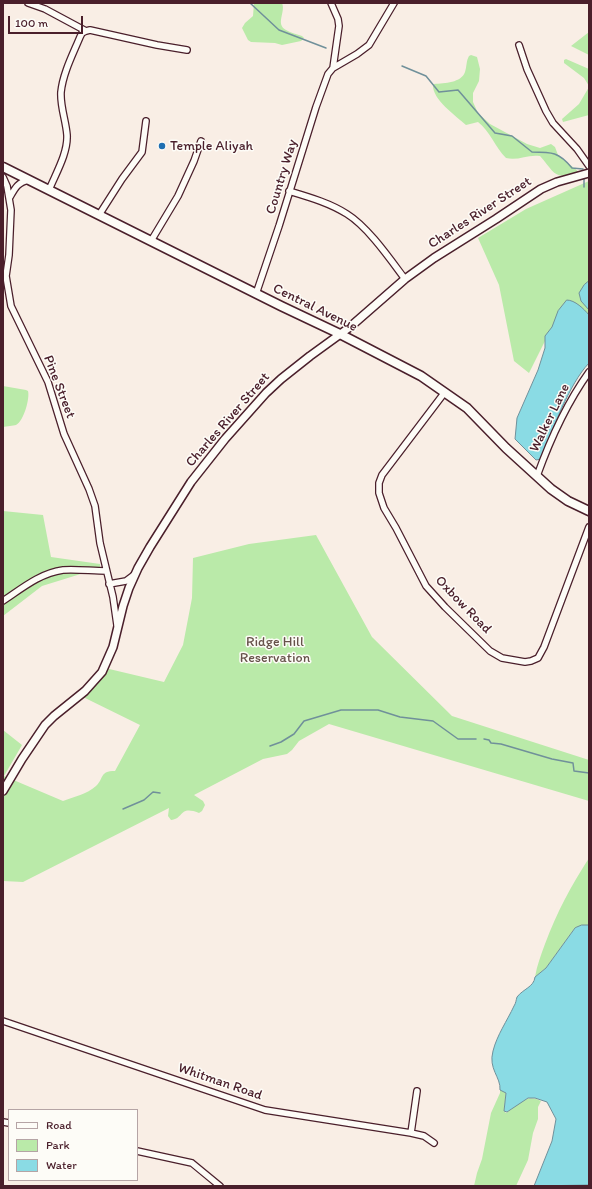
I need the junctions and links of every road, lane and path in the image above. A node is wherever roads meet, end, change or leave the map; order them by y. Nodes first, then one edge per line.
1 (28, 3) edge
2 (332, 3) edge
3 (394, 3) edge
4 (86, 31) junction
5 (519, 45) dead end
6 (187, 50) dead end
7 (333, 68) junction
8 (146, 121) dead end
9 (200, 140) dead end
10 (589, 166) edge
11 (3, 167) edge
12 (589, 173) edge
13 (3, 177) edge
14 (29, 180) junction
15 (49, 190) junction
16 (289, 191) junction
17 (10, 198) junction
18 (99, 215) junction
19 (151, 241) junction
20 (405, 278) junction
21 (256, 294) junction
22 (340, 334) junction
23 (589, 372) edge
24 (445, 392) junction
25 (537, 476) junction
26 (589, 511) edge
27 (589, 527) edge
28 (106, 571) junction
29 (135, 574) junction
30 (109, 584) junction
31 (3, 601) edge
32 (117, 627) junction
33 (3, 791) edge
34 (3, 1021) edge
35 (417, 1091) dead end
36 (411, 1133) junction
37 (434, 1143) dead end
38 (138, 1151) edge
39 (220, 1186) edge

1 - 4 street
2 - 7 street, Country Way
3 - 7 street
4 - 6 street
4 - 15 street
5 - 10 street
7 - 16 street, Country Way
8 - 18 street
9 - 19 street
11 - 14 main road, Central Avenue
12 - 20 street, Charles River Street
13 - 17 street, Pine Street
14 - 15 main road, Central Avenue
14 - 17 street
15 - 18 main road, Central Avenue
16 - 20 street
16 - 21 street, Country Way
17 - 28 street, Pine Street
18 - 19 main road, Central Avenue
19 - 21 main road, Central Avenue
20 - 22 street, Charles River Street
21 - 22 main road, Central Avenue
22 - 24 main road, Central Avenue
22 - 29 street, Charles River Street
23 - 25 street, Walker Lane
24 - 25 main road, Central Avenue
24 - 27 street, Oxbow Road
25 - 26 main road, Central Avenue
28 - 30 street, Pine Street
28 - 31 street
29 - 30 street
29 - 32 street, Charles River Street
30 - 32 street, Pine Street
32 - 33 street, Charles River Street
34 - 36 street, Whitman Road
35 - 36 street
36 - 37 street, Whitman Road
38 - 39 street

